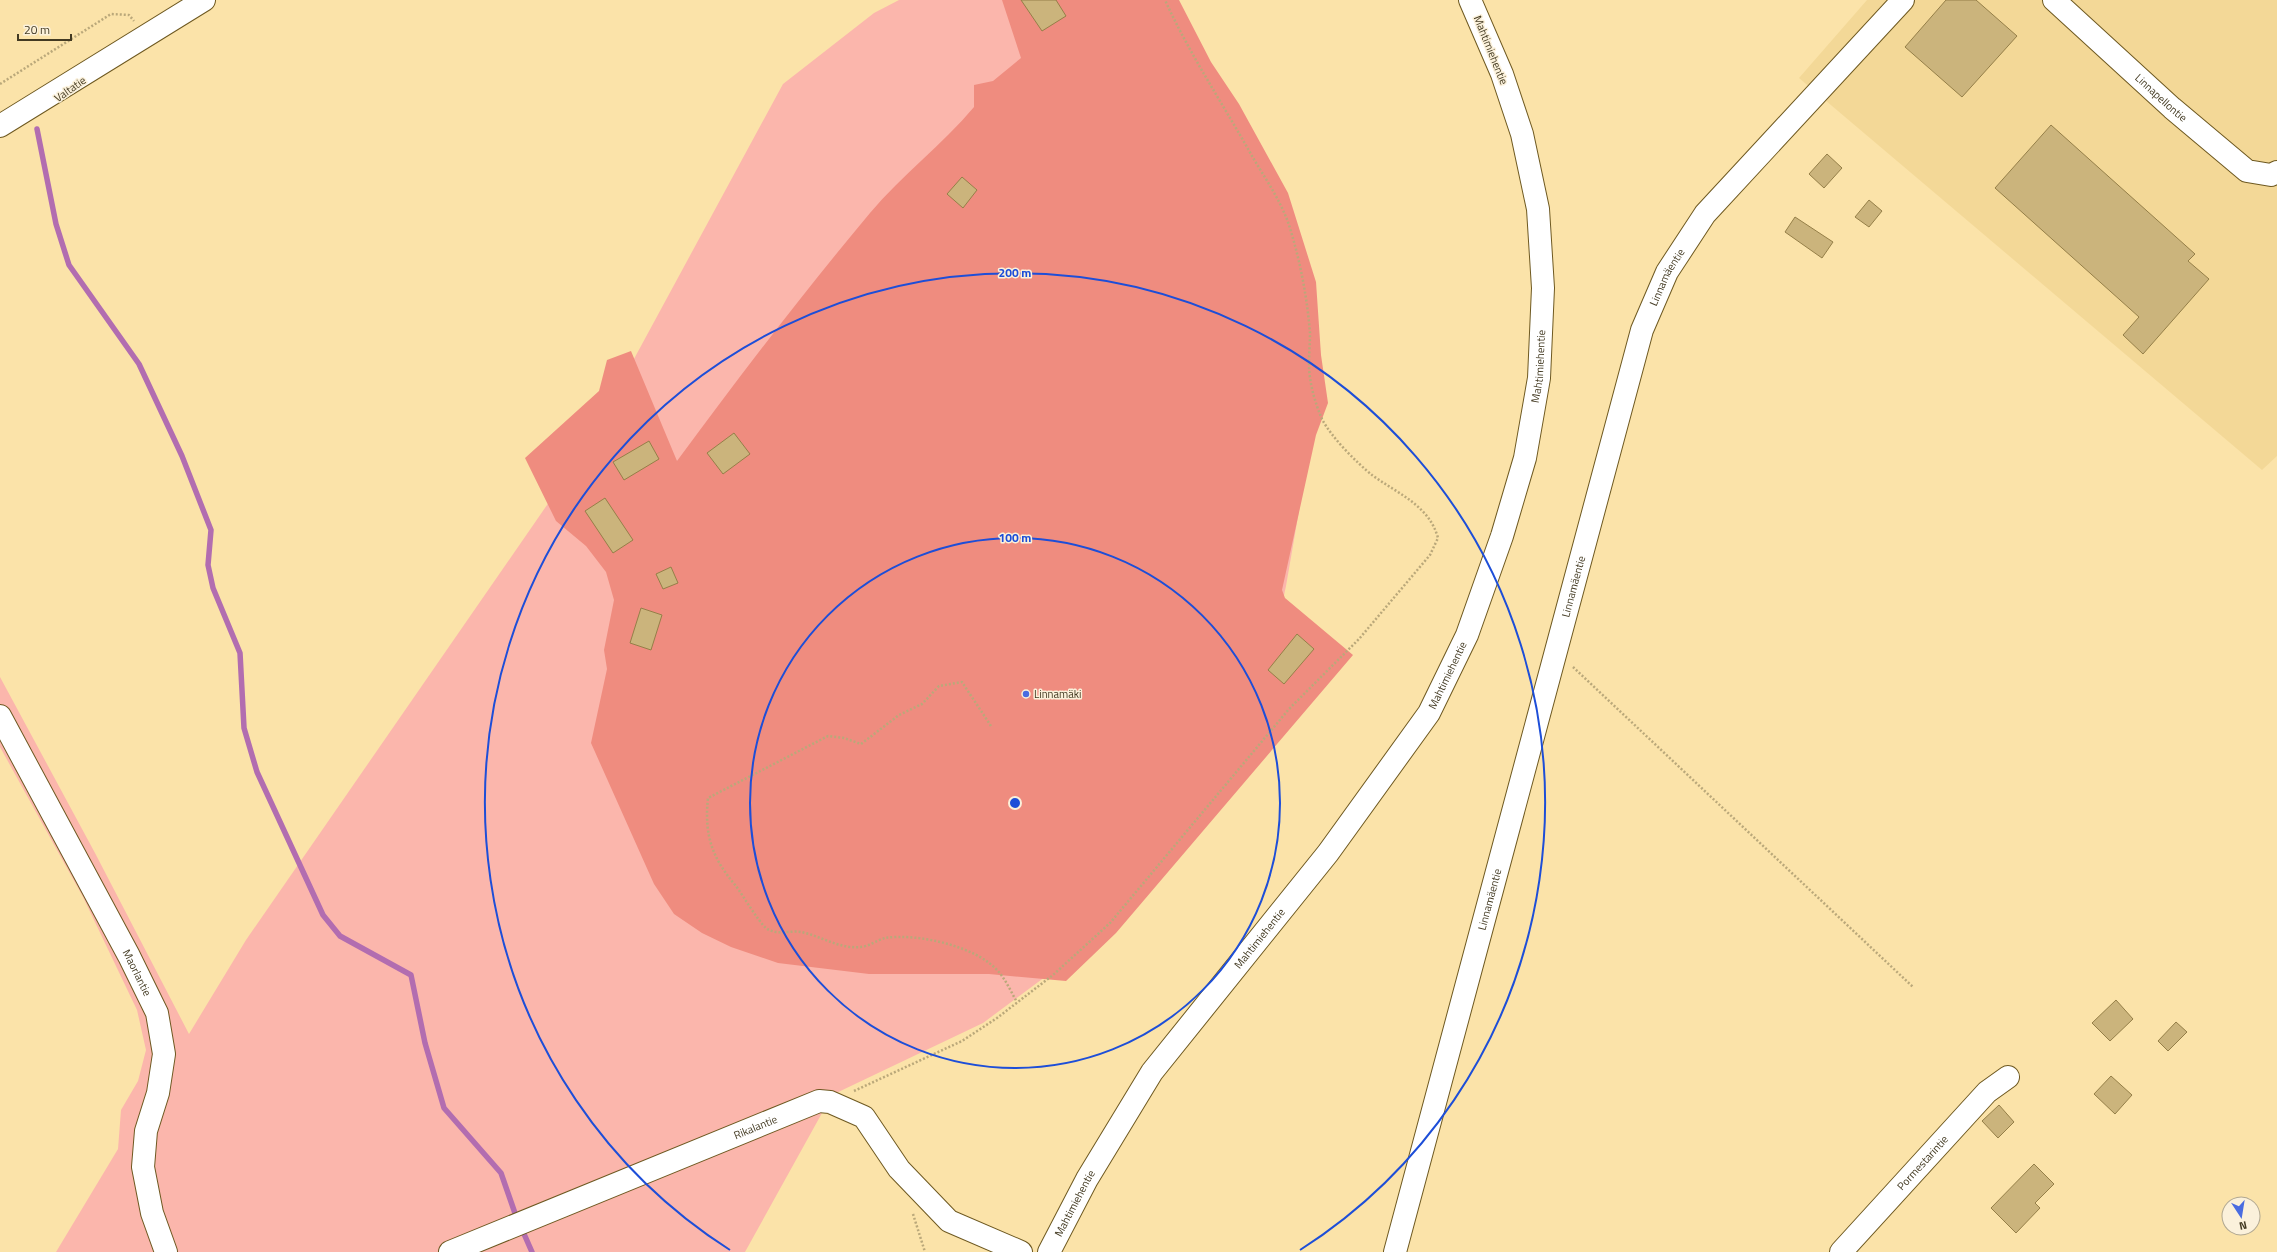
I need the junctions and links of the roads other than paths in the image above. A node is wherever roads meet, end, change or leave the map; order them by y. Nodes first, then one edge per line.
1 (204, 0) edge
2 (1470, 0) edge
3 (1903, 0) edge
4 (2054, 0) edge
5 (144, 37) junction
6 (0, 126) edge
7 (0, 140) edge
8 (2277, 172) edge
9 (0, 716) edge
10 (2008, 1077) dead end
11 (166, 1252) edge
12 (450, 1252) edge
13 (1021, 1252) edge
14 (1049, 1252) edge
15 (1395, 1252) edge
16 (1840, 1252) edge

1 - 5 street, Valtatie
2 - 14 street, Mahtimiehentie
3 - 15 street, Linnamäentie
4 - 8 street, Linnapellontie
5 - 6 street, Valtatie
5 - 7 street, Valtatie
9 - 11 street, Maorlantie
10 - 16 street, Pormestarintie
12 - 13 street, Rikalantie

